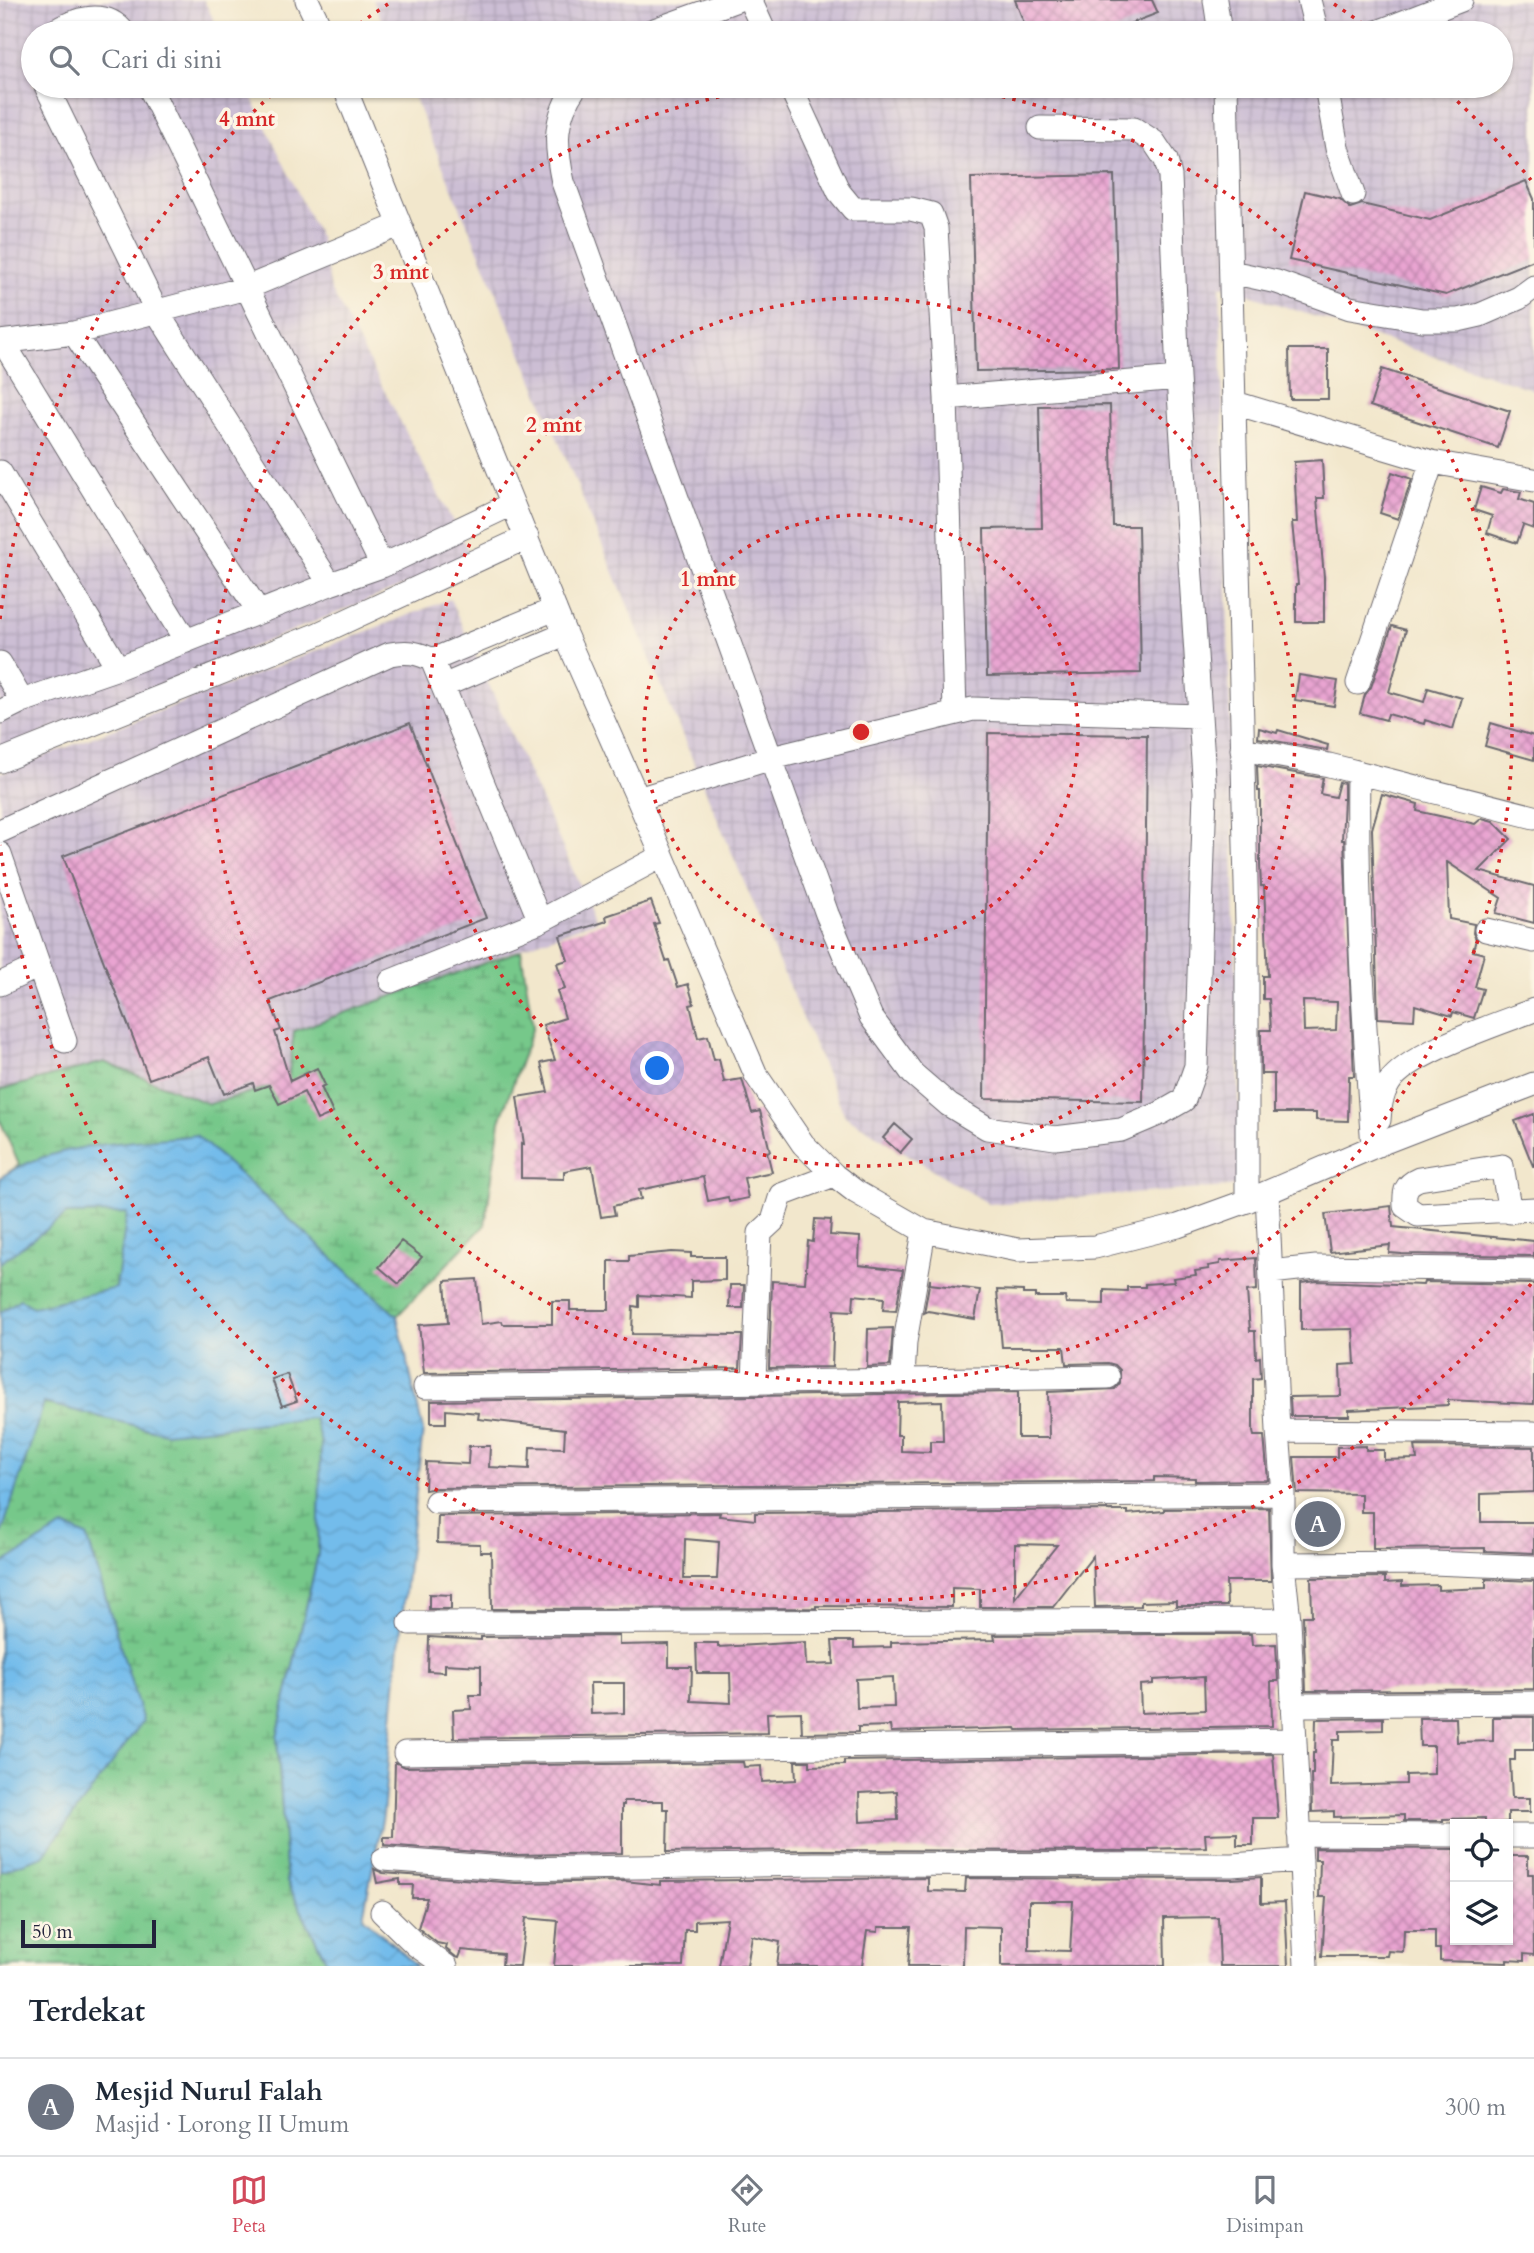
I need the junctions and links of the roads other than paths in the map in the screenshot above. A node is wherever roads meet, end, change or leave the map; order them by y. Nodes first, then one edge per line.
1 (307, 0) edge
2 (737, 0) edge
3 (750, 0) edge
4 (1215, 0) edge
5 (1309, 0) edge
6 (1461, 0) edge
7 (78, 21) edge
8 (106, 21) edge
9 (317, 21) edge
10 (679, 21) edge
11 (760, 21) edge
12 (1218, 21) edge
13 (1314, 21) edge
14 (1407, 21) edge
15 (52, 98) edge
16 (155, 98) edge
17 (349, 98) edge
18 (570, 98) edge
19 (796, 98) edge
20 (1226, 98) edge
21 (1327, 98) edge
22 (1040, 128) dead end
23 (1353, 194) dead end
24 (399, 225) junction
25 (1231, 272) junction
26 (1534, 287) edge
27 (246, 288) junction
28 (157, 312) junction
29 (74, 333) junction
30 (2, 342) edge
31 (1178, 378) junction
32 (946, 398) junction
33 (1235, 403) junction
34 (1432, 462) junction
35 (0, 472) edge
36 (1534, 480) edge
37 (512, 504) junction
38 (527, 537) junction
39 (382, 566) junction
40 (330, 583) junction
41 (555, 609) junction
42 (259, 612) junction
43 (565, 634) junction
44 (186, 641) junction
45 (432, 660) junction
46 (0, 663) edge
47 (118, 668) junction
48 (1358, 683) dead end
49 (443, 686) junction
50 (22, 701) junction
51 (0, 712) edge
52 (955, 712) junction
53 (1200, 716) junction
54 (1242, 750) junction
55 (772, 758) junction
56 (0, 761) edge
57 (1358, 772) junction
58 (638, 799) junction
59 (1534, 817) edge
60 (0, 831) edge
61 (0, 854) edge
62 (662, 856) junction
63 (540, 921) junction
64 (1486, 930) dead end
65 (1534, 941) edge
66 (39, 966) junction
67 (391, 981) dead end
68 (0, 984) edge
69 (1534, 1010) edge
70 (65, 1041) dead end
71 (1534, 1084) edge
72 (1380, 1144) junction
73 (834, 1175) junction
74 (1257, 1197) junction
75 (1534, 1209) edge
76 (1510, 1212) dead end
77 (924, 1231) junction
78 (1534, 1270) edge
79 (1271, 1272) junction
80 (1108, 1377) dead end
81 (904, 1378) junction
82 (754, 1381) junction
83 (425, 1387) dead end
84 (1278, 1431) junction
85 (1534, 1433) edge
86 (1283, 1494) junction
87 (436, 1502) dead end
88 (1283, 1564) junction
89 (1534, 1567) edge
90 (1289, 1620) junction
91 (410, 1623) dead end
92 (1292, 1703) junction
93 (1534, 1703) edge
94 (1294, 1740) junction
95 (405, 1753) dead end
96 (1300, 1834) junction
97 (1450, 1835) edge
98 (1513, 1836) edge
99 (1534, 1836) edge
100 (384, 1859) dead end
101 (1301, 1860) junction
102 (382, 1912) dead end
103 (446, 1966) edge
104 (1307, 1966) edge

1 - 9 street
2 - 10 street
3 - 11 street
4 - 12 street
5 - 13 street
6 - 14 street
7 - 8 street
15 - 28 street
16 - 27 street
17 - 24 street
18 - 55 street
19 - 32 street
20 - 25 street
21 - 23 street
22 - 31 street
24 - 27 street
24 - 37 street
25 - 26 street
25 - 33 street
27 - 28 street
27 - 39 street
28 - 29 street
28 - 40 street
29 - 30 street
29 - 42 street
30 - 44 street
31 - 32 street
31 - 53 street
32 - 52 street
33 - 34 street
33 - 54 street
34 - 36 street
34 - 48 street
35 - 47 street
37 - 38 street
37 - 39 street
38 - 41 street
38 - 56 street
39 - 40 street
40 - 42 street
41 - 43 street
41 - 45 street
42 - 44 street
43 - 49 street
43 - 58 street
44 - 47 street
45 - 49 street
45 - 60 street
46 - 50 street
47 - 50 street
49 - 63 street
50 - 51 street
52 - 53 street
52 - 55 street
53 - 55 street
54 - 57 street
54 - 74 street
55 - 58 street
57 - 59 street
57 - 72 street
58 - 62 street
61 - 66 street
62 - 63 street
62 - 73 street
63 - 67 street
64 - 65 street
66 - 68 street
66 - 70 street
69 - 72 street
71 - 72 street
72 - 74 street
73 - 77 street
73 - 82 street
74 - 77 street
74 - 79 street
75 - 76 street
77 - 81 street
78 - 79 street
79 - 84 street
80 - 81 street
81 - 82 street
82 - 83 street
84 - 85 street
84 - 86 street
86 - 87 street
86 - 88 street
88 - 89 street
88 - 90 street
90 - 91 street
90 - 92 street
92 - 93 street
92 - 94 street
94 - 95 street
94 - 96 street
96 - 97 street
96 - 101 street
98 - 99 street
100 - 101 street
101 - 104 street
102 - 103 street

